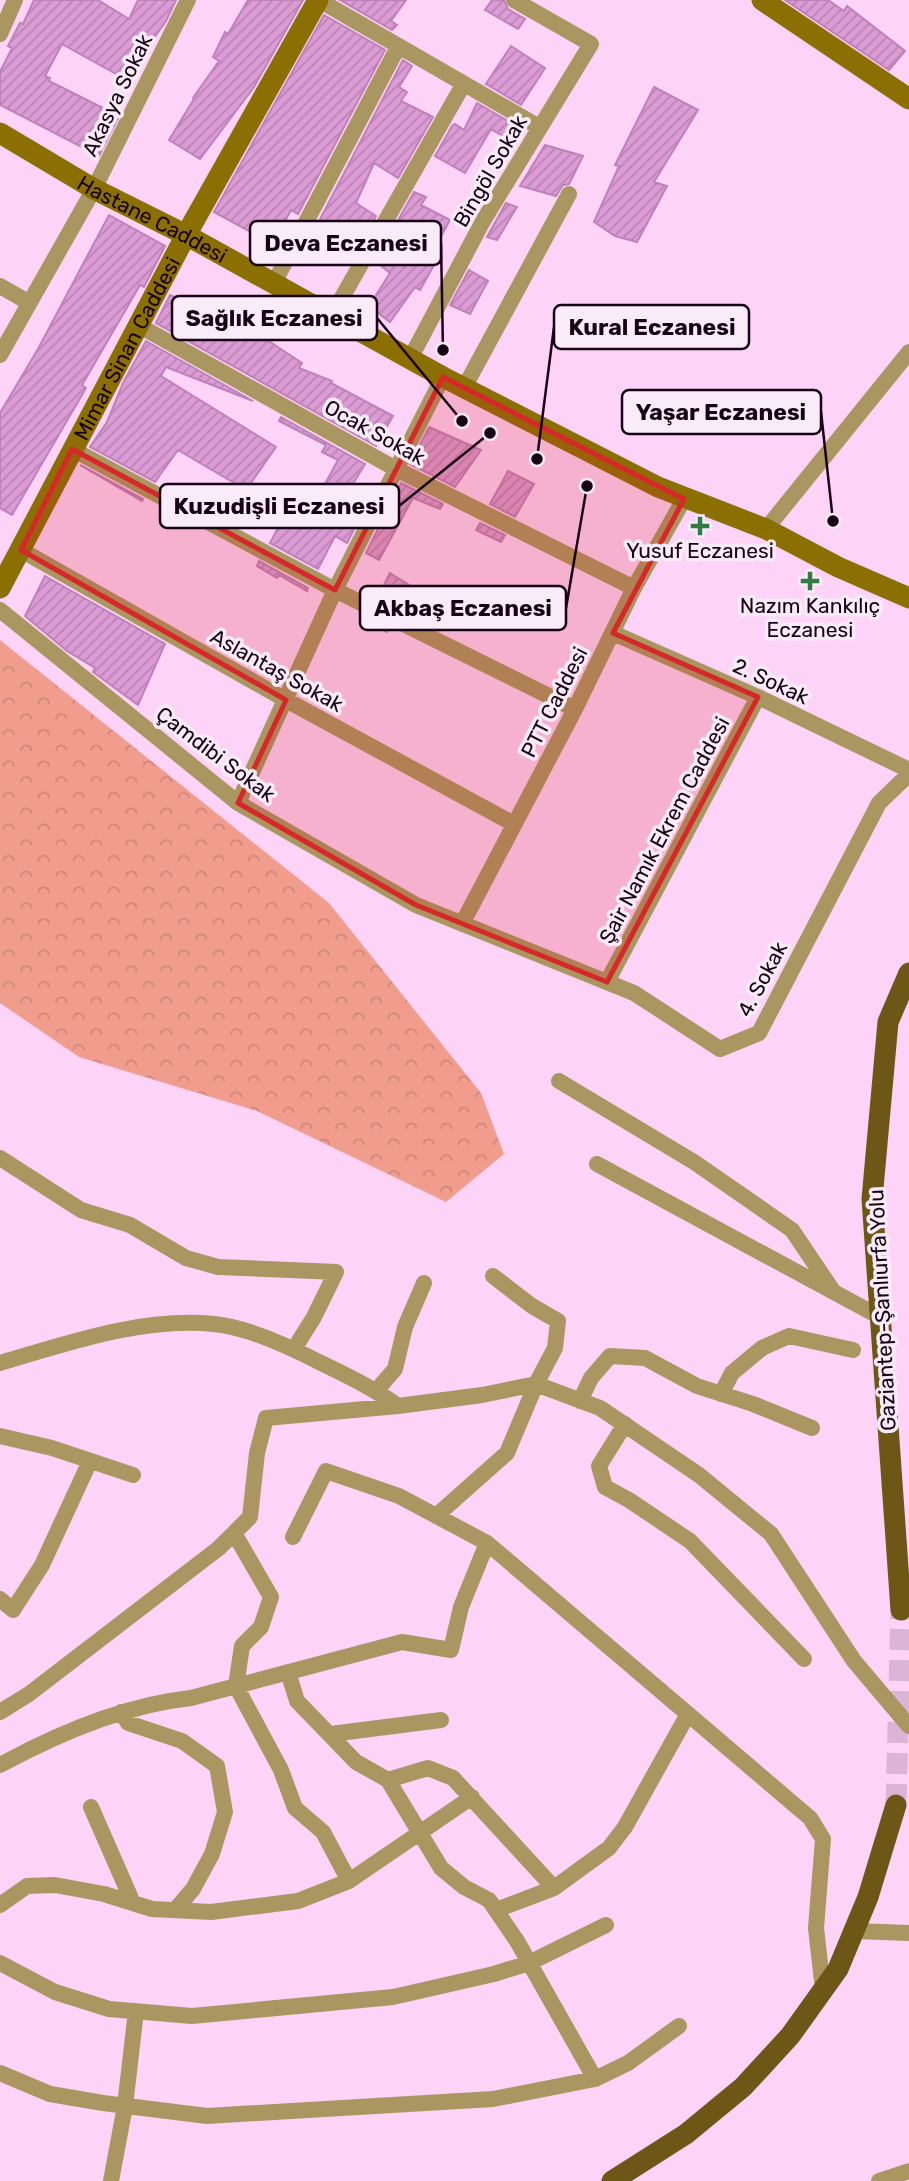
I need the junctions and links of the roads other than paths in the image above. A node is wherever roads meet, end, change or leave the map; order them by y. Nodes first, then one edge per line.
1 (15, 0) edge
2 (318, 0) edge
3 (514, 0) edge
4 (762, 0) edge
5 (184, 2) edge
6 (0, 34) edge
7 (398, 47) junction
8 (463, 85) junction
9 (909, 99) edge
10 (539, 127) junction
11 (0, 133) edge
12 (94, 189) junction
13 (569, 194) dead end
14 (186, 235) junction
15 (274, 283) junction
16 (0, 286) edge
17 (28, 302) junction
18 (332, 314) junction
19 (138, 325) junction
20 (909, 352) edge
21 (0, 355) edge
22 (410, 359) junction
23 (443, 377) junction
24 (464, 388) junction
25 (72, 449) junction
26 (396, 469) junction
27 (684, 499) junction
28 (766, 529) junction
29 (21, 550) junction
30 (0, 588) edge
31 (634, 589) junction
32 (335, 590) junction
33 (909, 598) edge
34 (0, 610) edge
35 (613, 634) junction
36 (758, 697) junction
37 (286, 700) junction
38 (575, 709) junction
39 (909, 772) edge
40 (238, 803) junction
41 (514, 824) junction
42 (462, 924) junction
43 (909, 973) edge
44 (607, 982) junction
45 (559, 1081) dead end
46 (0, 1158) edge
47 (597, 1164) dead end
48 (493, 1276) dead end
49 (424, 1283) dead end
50 (833, 1291) junction
51 (880, 1317) junction
52 (294, 1349) junction
53 (853, 1350) dead end
54 (0, 1363) edge
55 (536, 1384) junction
56 (376, 1391) junction
57 (721, 1394) junction
58 (580, 1401) junction
59 (398, 1406) junction
60 (625, 1424) junction
61 (812, 1429) dead end
62 (0, 1436) edge
63 (90, 1461) junction
64 (133, 1475) dead end
65 (436, 1516) junction
66 (234, 1533) junction
67 (293, 1536) dead end
68 (487, 1544) junction
69 (0, 1599) edge
70 (901, 1609) tunnel mouth
71 (804, 1659) dead end
72 (288, 1672) junction
73 (236, 1686) junction
74 (0, 1712) edge
75 (121, 1712) junction
76 (688, 1714) junction
77 (441, 1720) dead end
78 (909, 1726) edge
79 (331, 1734) junction
80 (0, 1765) edge
81 (388, 1780) junction
82 (472, 1797) junction
83 (896, 1805) tunnel mouth
84 (90, 1807) dead end
85 (419, 1833) junction
86 (349, 1881) junction
87 (554, 1888) junction
88 (133, 1903) junction
89 (0, 1905) edge
90 (175, 1910) junction
91 (496, 1910) junction
92 (606, 1925) dead end
93 (854, 1931) junction
94 (909, 1933) edge
95 (0, 1963) edge
96 (529, 1963) junction
97 (823, 1990) junction
98 (136, 2011) junction
99 (679, 2026) dead end
100 (0, 2073) edge
101 (595, 2079) junction
102 (125, 2106) junction
103 (909, 2171) edge
104 (111, 2181) edge
105 (612, 2181) edge
106 (879, 2181) edge

1 - 6 street
2 - 7 street
2 - 14 street, Mimar Sinan Caddesi
3 - 10 street, Bingöl Sokak
4 - 9 street
5 - 12 street, Akasya Sokak
7 - 8 street
7 - 15 street
8 - 10 street
8 - 18 street
10 - 22 street, Bingöl Sokak
11 - 12 street, Hastane Caddesi
12 - 14 street, Hastane Caddesi
12 - 17 street, Akasya Sokak
13 - 24 street
14 - 15 street, Hastane Caddesi
14 - 19 street, Mimar Sinan Caddesi
15 - 18 street, Hastane Caddesi
16 - 17 street
17 - 21 street, Akasya Sokak
18 - 22 street, Hastane Caddesi
19 - 25 street, Mimar Sinan Caddesi
19 - 26 street, Ocak Sokak
20 - 28 street
22 - 23 street, Hastane Caddesi
23 - 24 street, Hastane Caddesi
23 - 26 street
24 - 27 street, Hastane Caddesi
25 - 29 street, Mimar Sinan Caddesi
25 - 32 street
26 - 31 street, Ocak Sokak
26 - 32 street
27 - 28 street, Hastane Caddesi
27 - 31 street, PTT Caddesi
28 - 33 street, Hastane Caddesi
29 - 30 street, Mimar Sinan Caddesi
29 - 37 street, Aslantaş Sokak
31 - 35 street, PTT Caddesi
32 - 37 street
32 - 38 street
34 - 40 street, Çamdibi Sokak
35 - 36 street, 2. Sokak
35 - 38 street, PTT Caddesi
36 - 39 street, 2. Sokak
36 - 44 street, Şair Namık Ekrem Caddesi
37 - 40 street
37 - 41 street, Aslantaş Sokak
38 - 41 street, PTT Caddesi
39 - 44 street, 4. Sokak
40 - 42 street, Çamdibi Sokak
41 - 42 street, PTT Caddesi
42 - 44 street, 4. Sokak
43 - 51 main road, Gaziantep-Şanlıurfa Yolu
45 - 50 street
46 - 52 street
47 - 50 street
48 - 55 street
49 - 56 street
50 - 51 street
51 - 70 main road, Gaziantep-Şanlıurfa Yolu
52 - 54 street
52 - 56 street
53 - 57 street
55 - 58 street
55 - 59 street
55 - 65 street
56 - 59 street
57 - 58 street
57 - 61 street
58 - 60 street
59 - 66 street
60 - 71 street
60 - 78 street
62 - 63 street
63 - 64 street
63 - 69 street
65 - 67 street
65 - 68 street
66 - 73 street
66 - 74 street
68 - 72 street
68 - 76 street
72 - 73 street
72 - 79 street
73 - 75 street
73 - 86 street
75 - 80 street
75 - 90 street
76 - 87 street
76 - 97 street
77 - 79 street
79 - 81 street
81 - 82 street
81 - 85 street
82 - 85 street
82 - 87 street
83 - 93 main road
84 - 88 street
85 - 86 street
85 - 91 street
86 - 90 street
87 - 91 street
88 - 89 street
88 - 90 street
91 - 96 street
92 - 96 street
93 - 94 street
93 - 97 main road
95 - 98 street
96 - 98 street
96 - 101 street
97 - 105 main road
98 - 102 street
99 - 101 street
100 - 102 street
101 - 102 street
102 - 104 street
103 - 106 street

